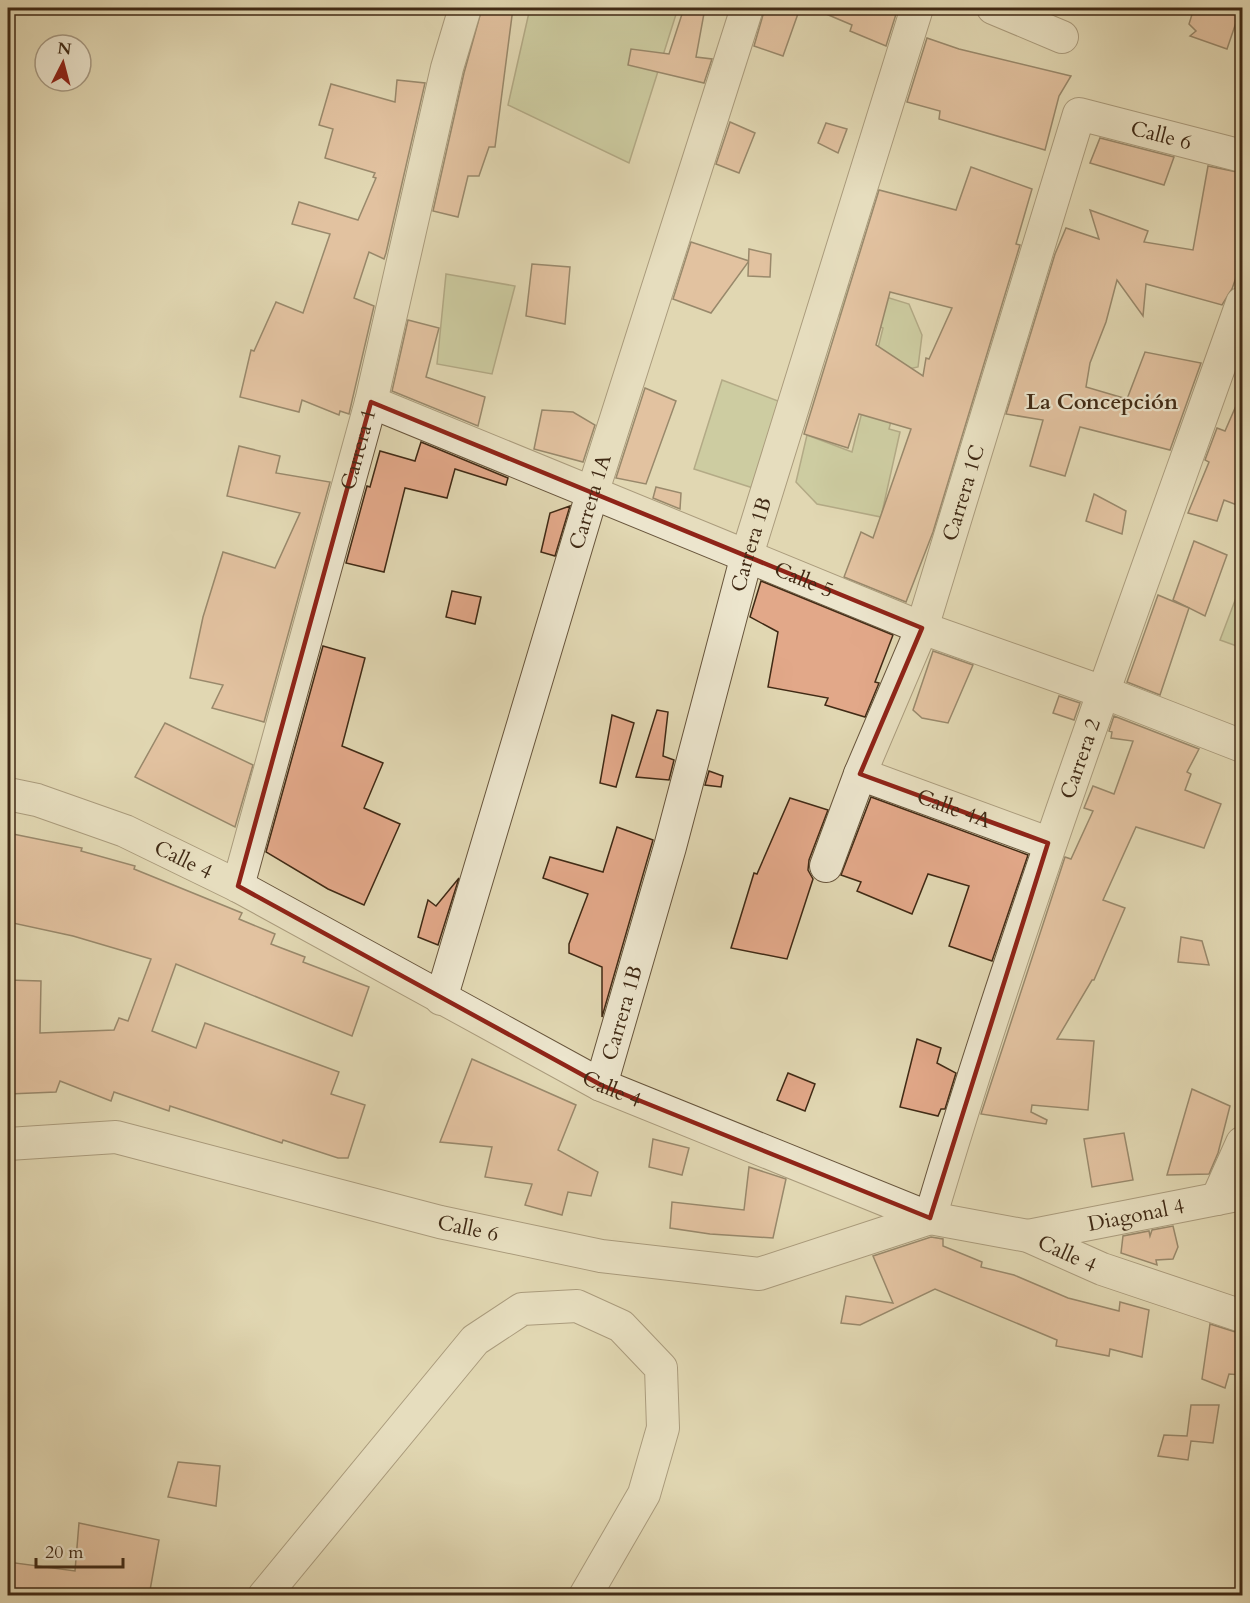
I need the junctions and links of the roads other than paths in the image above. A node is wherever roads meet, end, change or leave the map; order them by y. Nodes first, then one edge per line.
1 (465, 8) edge
2 (747, 8) edge
3 (917, 8) edge
4 (993, 8) edge
5 (1062, 37) dead end
6 (1079, 114) joint
7 (1242, 156) edge
8 (1242, 303) edge
9 (371, 402) junction
10 (592, 494) junction
11 (747, 555) junction
12 (922, 628) junction
13 (1103, 692) junction
14 (1242, 746) edge
15 (861, 774) junction
16 (8, 794) edge
17 (1048, 843) junction
18 (826, 866) dead end
19 (238, 886) junction
20 (441, 999) junction
21 (602, 1085) junction
22 (1242, 1143) edge
23 (8, 1144) edge
24 (1230, 1196) edge
25 (930, 1218) junction
26 (1028, 1236) junction
27 (1242, 1316) edge
28 (264, 1596) edge
29 (585, 1596) edge

1 - 9 street, Carrera 1
2 - 10 street, Carrera 1A
3 - 11 street, Carrera 1B
4 - 5 street
6 - 7 street, Calle 6
6 - 12 street, Carrera 1C
8 - 13 street, Carrera 2
9 - 10 street, Calle 5
9 - 19 street, Carrera 1
10 - 11 street, Calle 5
10 - 20 street, Carrera 1A
11 - 12 street, Calle 5
11 - 21 street, Carrera 1B
12 - 13 street, Calle 5
12 - 15 street, Carrera 1C
13 - 14 street, Calle 5
13 - 17 street, Carrera 2
15 - 17 street, Calle 4A
15 - 18 street, Carrera 1C
16 - 19 street, Calle 4
17 - 25 street, Carrera 2
19 - 20 street, Calle 4
20 - 21 street, Calle 4
21 - 25 street, Calle 4
22 - 24 street
23 - 25 street, Calle 6
24 - 26 street, Diagonal 4
25 - 26 street, Calle 4
26 - 27 street, Calle 4
28 - 29 street

